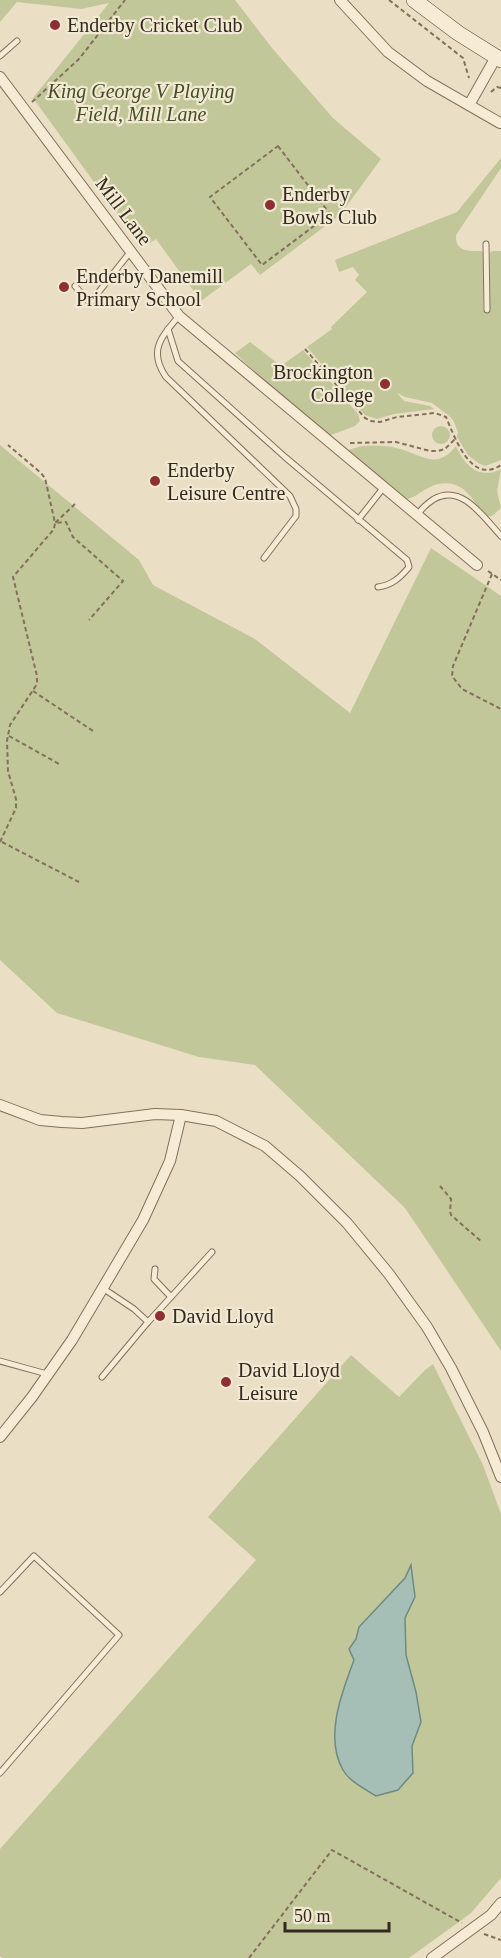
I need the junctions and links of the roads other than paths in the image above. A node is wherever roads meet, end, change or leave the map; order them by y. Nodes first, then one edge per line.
1 (340, 0) edge
2 (414, 0) edge
3 (17, 41) dead end
4 (0, 56) edge
5 (499, 59) edge
6 (0, 76) edge
7 (469, 105) junction
8 (500, 123) edge
9 (486, 244) dead end
10 (131, 250) junction
11 (75, 286) dead end
12 (487, 310) dead end
13 (179, 316) junction
14 (168, 329) junction
15 (384, 487) junction
16 (418, 515) junction
17 (358, 520) junction
18 (501, 536) edge
19 (264, 558) dead end
20 (477, 564) road end
21 (378, 587) dead end
22 (0, 1105) edge
23 (181, 1115) junction
24 (212, 1252) dead end
25 (155, 1269) dead end
26 (104, 1289) junction
27 (171, 1297) junction
28 (148, 1322) junction
29 (0, 1361) edge
30 (48, 1374) junction
31 (102, 1377) dead end
32 (0, 1437) edge
33 (501, 1478) edge
34 (0, 1592) edge
35 (0, 1773) edge
36 (501, 1903) edge
37 (432, 1958) edge

1 - 7 street
2 - 5 main road
3 - 4 lane
5 - 7 street
6 - 10 street, Mill Lane
7 - 8 street
9 - 12 lane
10 - 11 lane
10 - 13 street, Mill Lane
13 - 14 lane
13 - 15 street, Mill Lane
14 - 17 lane
14 - 19 lane
15 - 16 street, Mill Lane
15 - 17 lane
16 - 18 lane
16 - 20 street, Mill Lane
17 - 21 lane
22 - 23 street
23 - 26 street
23 - 33 street
24 - 27 lane
25 - 27 lane
26 - 28 lane
26 - 30 street
27 - 28 lane
28 - 31 lane
29 - 30 lane
30 - 32 street
34 - 35 lane
36 - 37 street

